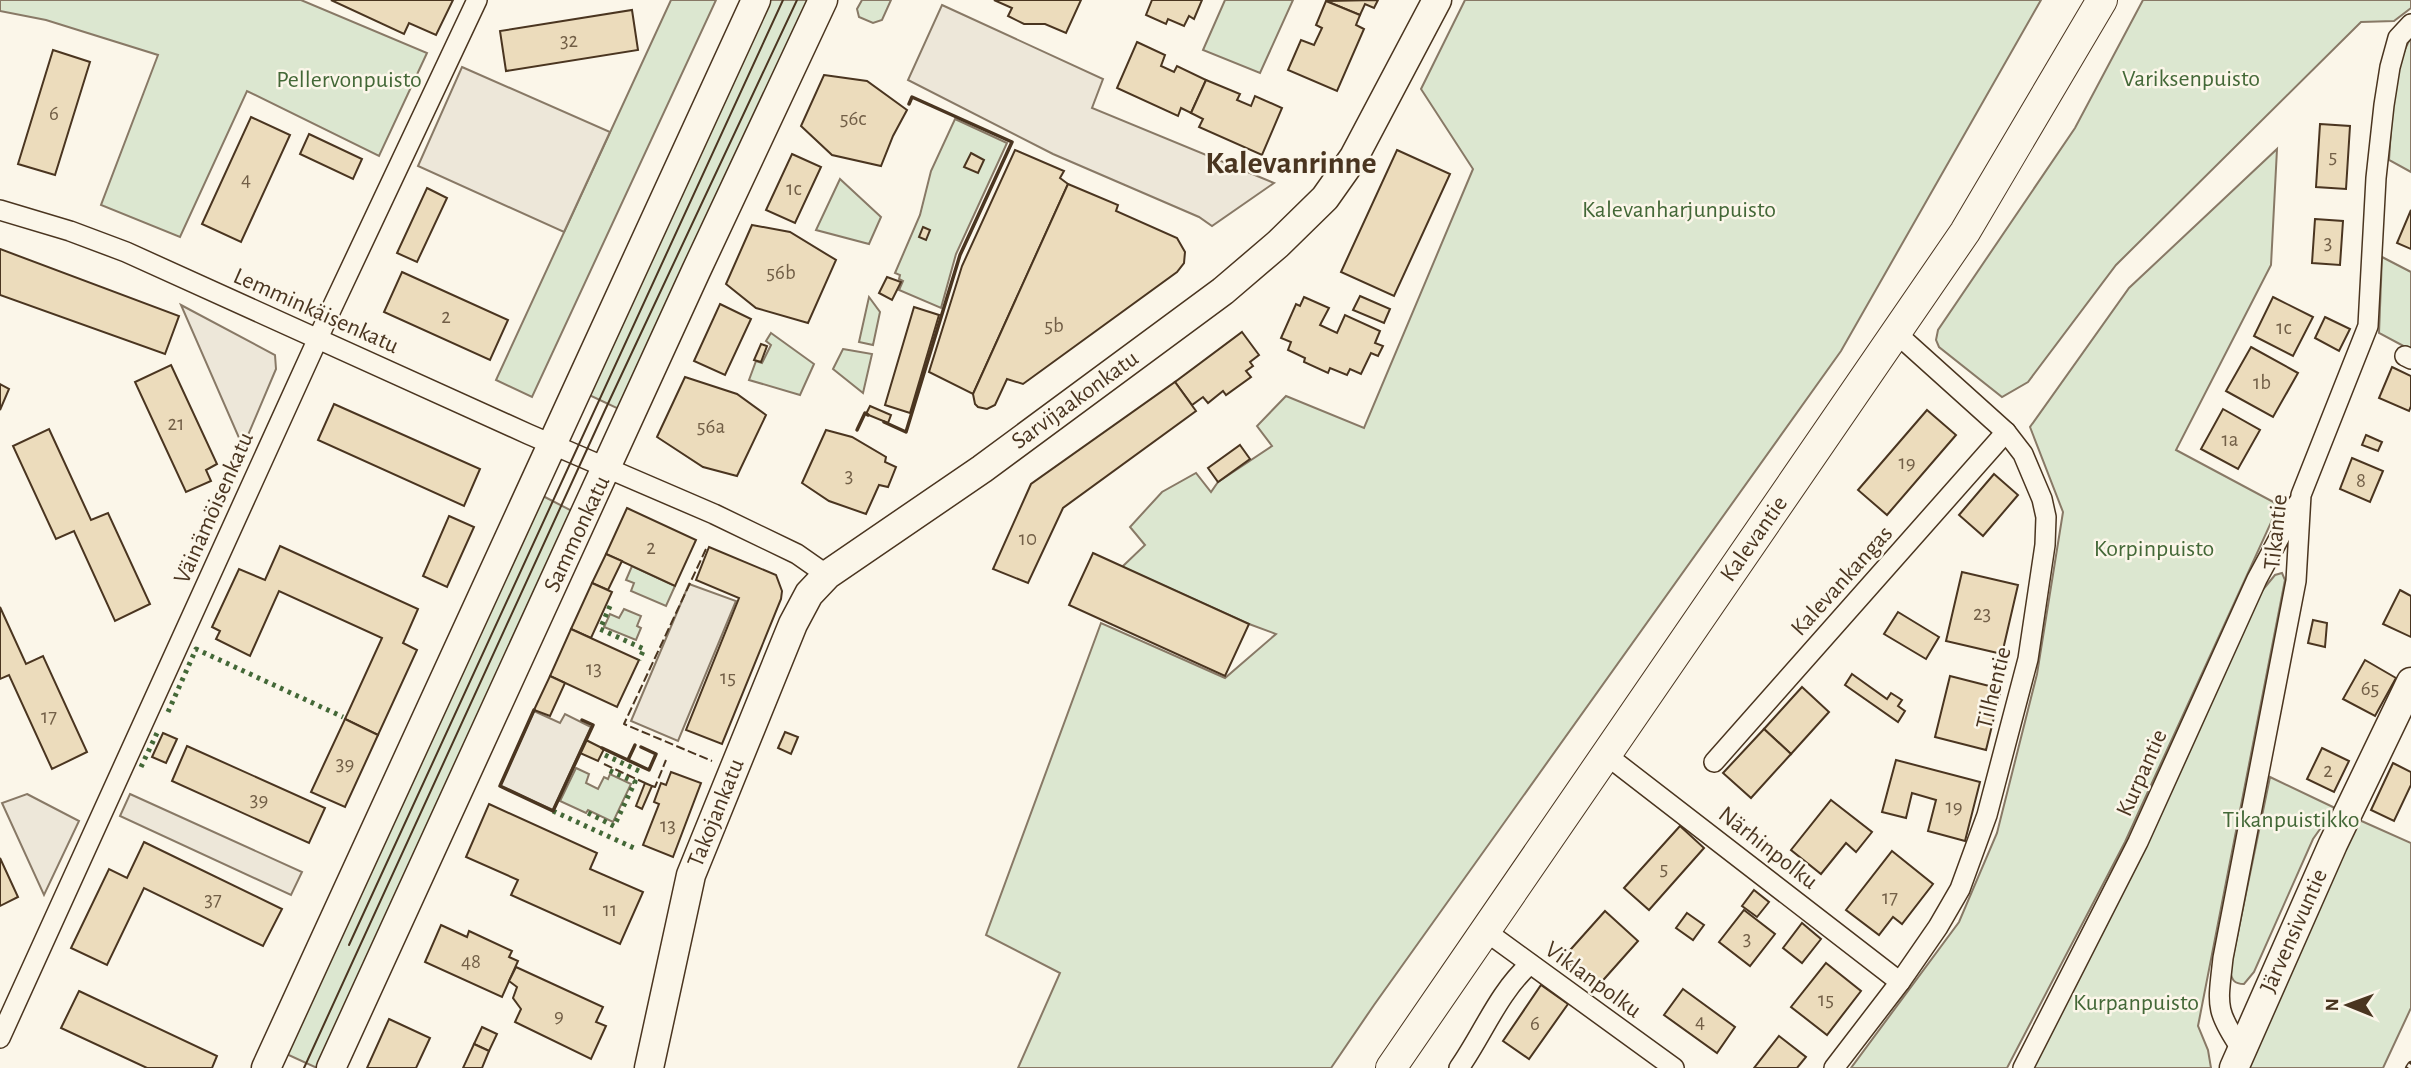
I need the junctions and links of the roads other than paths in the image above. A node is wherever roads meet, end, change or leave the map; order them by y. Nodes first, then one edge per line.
1 (477, 0) edge
2 (756, 0) edge
3 (823, 0) edge
4 (1437, 0) edge
5 (2102, 0) edge
6 (2411, 24) edge
7 (0, 210) edge
8 (1896, 333) junction
9 (318, 339) junction
10 (2006, 432) junction
11 (552, 445) junction
12 (608, 467) junction
13 (2301, 495) junction
14 (827, 575) junction
15 (2411, 682) edge
16 (1605, 754) junction
17 (1714, 762) dead end
18 (1484, 930) junction
19 (1530, 964) junction
20 (1900, 982) junction
21 (0, 1038) edge
22 (2238, 1059) edge
23 (266, 1068) edge
24 (331, 1068) edge
25 (649, 1068) edge
26 (1391, 1068) edge
27 (1459, 1068) edge
28 (1674, 1068) edge
29 (1834, 1068) edge
30 (2023, 1068) edge

1 - 9 street, Väinämöisenkatu
2 - 11 main road
3 - 12 main road, Sammonkatu
4 - 14 main road, Sarvijaakonkatu
5 - 8 main road, Kalevantie
6 - 13 street, Tikantie
7 - 9 street, Lemminkäisenkatu
8 - 10 street, Tilhentie
8 - 16 main road, Kalevantie
9 - 11 street, Lemminkäisenkatu
9 - 21 street, Väinämöisenkatu
10 - 17 street, Kalevankangas
10 - 20 street, Tilhentie
11 - 12 street, Lemminkäisenkatu
11 - 23 main road
12 - 14 street
12 - 24 main road, Sammonkatu
13 - 22 street, Tikantie
13 - 30 street, Kurpantie
14 - 25 main road, Takojankatu
15 - 22 main road, Järvensivuntie
16 - 18 main road, Kalevantie
16 - 20 street, Närhinpolku
18 - 19 street, Viklanpolku
18 - 26 main road, Kalevantie
19 - 27 street
19 - 28 street, Viklanpolku
20 - 29 street, Tilhentie

